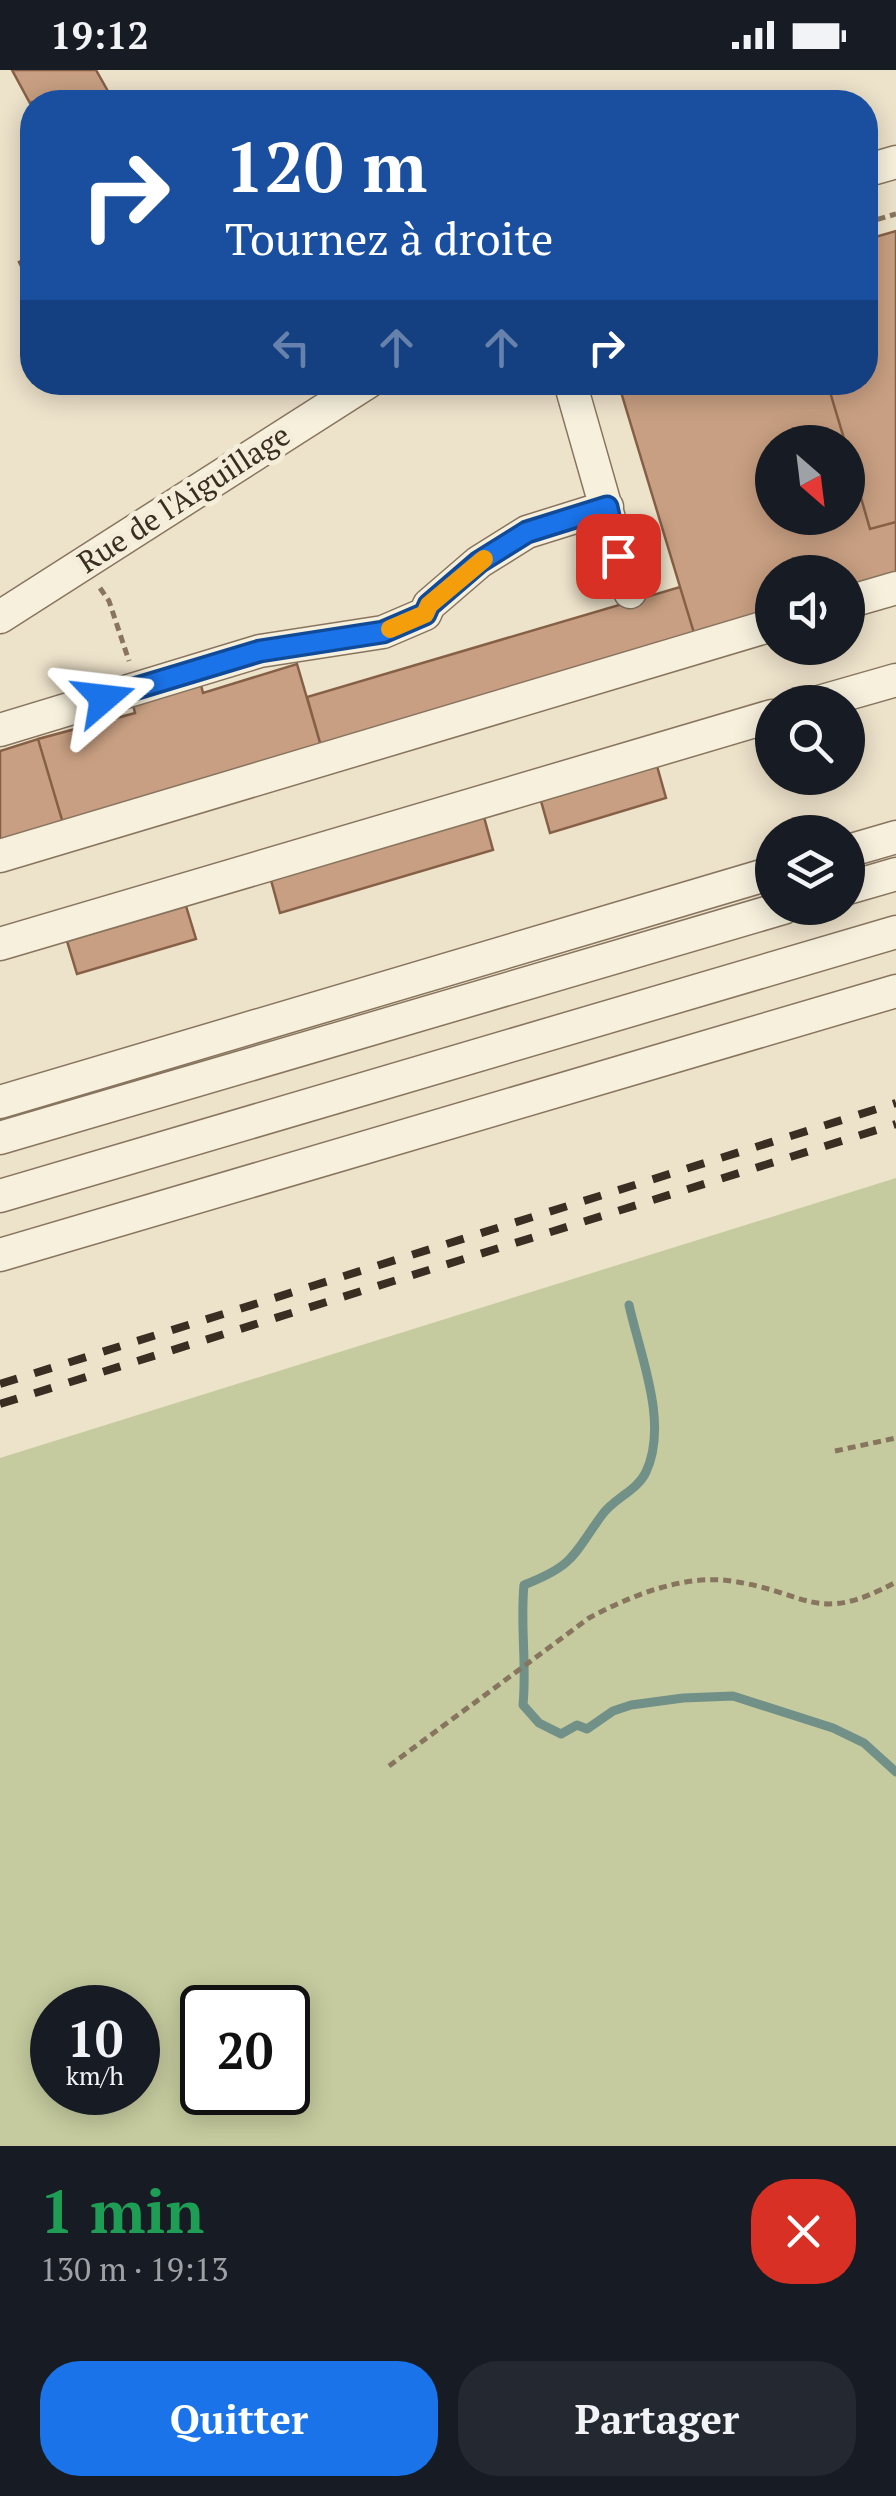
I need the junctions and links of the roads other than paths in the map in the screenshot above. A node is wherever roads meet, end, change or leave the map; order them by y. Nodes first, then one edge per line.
1 (348, 395) edge
2 (574, 395) edge
3 (607, 507) junction
4 (896, 588) edge
5 (630, 592) dead end
6 (865, 597) edge
7 (0, 617) edge
8 (755, 630) edge
9 (896, 680) edge
10 (865, 689) edge
11 (755, 721) edge
12 (0, 730) edge
13 (896, 837) edge
14 (865, 846) edge
15 (0, 856) edge
16 (896, 874) edge
17 (755, 879) edge
18 (865, 883) edge
19 (755, 916) edge
20 (896, 932) edge
21 (0, 944) edge
22 (896, 991) edge
23 (0, 1102) edge
24 (0, 1138) edge
25 (0, 1196) edge
26 (0, 1255) edge

1 - 7 lane, Rue de l'Aiguillage
2 - 3 lane
3 - 5 lane
3 - 12 lane
4 - 6 lane
8 - 15 lane
9 - 10 lane
11 - 21 lane
13 - 14 lane
16 - 18 lane
17 - 23 lane
19 - 24 lane
20 - 25 lane
22 - 26 lane

